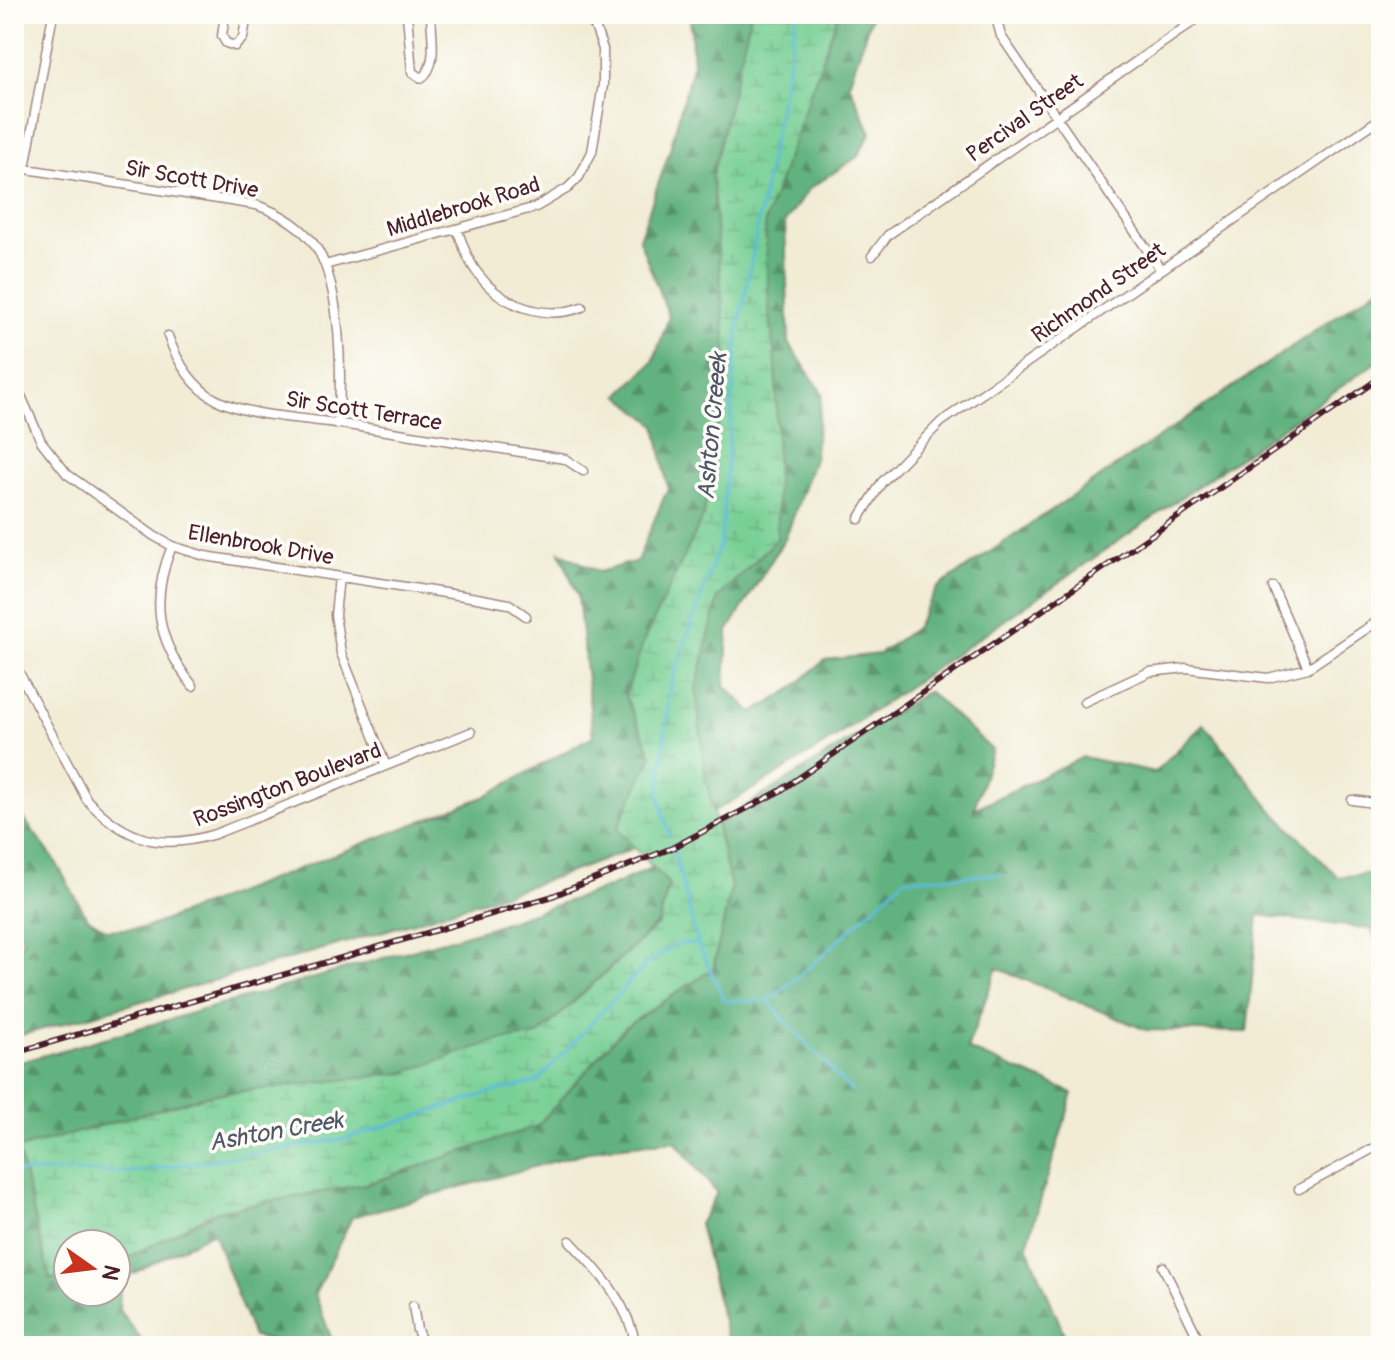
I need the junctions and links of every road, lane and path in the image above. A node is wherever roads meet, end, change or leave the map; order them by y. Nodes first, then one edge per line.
1 (53, 14) edge
2 (225, 14) edge
3 (247, 14) edge
4 (407, 14) edge
5 (431, 14) edge
6 (995, 14) edge
7 (1204, 14) edge
8 (587, 15) edge
9 (1055, 117) junction
10 (1381, 118) edge
11 (14, 167) edge
12 (25, 168) junction
13 (457, 229) junction
14 (872, 256) dead end
15 (325, 265) junction
16 (1161, 270) junction
17 (582, 307) dead end
18 (168, 336) dead end
19 (14, 380) edge
20 (338, 424) junction
21 (583, 471) dead end
22 (859, 519) dead end
23 (172, 546) junction
24 (339, 577) junction
25 (1273, 587) dead end
26 (526, 616) dead end
27 (1381, 619) edge
28 (14, 663) edge
29 (1308, 668) junction
30 (193, 686) dead end
31 (1084, 702) dead end
32 (471, 732) dead end
33 (386, 766) junction
34 (1352, 800) dead end
35 (1381, 804) edge
36 (1381, 1144) edge
37 (1299, 1189) dead end
38 (570, 1241) dead end
39 (1163, 1267) dead end
40 (413, 1306) dead end
41 (424, 1346) edge
42 (636, 1346) edge
43 (1202, 1346) edge
44 (1256, 1346) edge
45 (1301, 1346) edge

1 - 12 street
2 - 3 street
4 - 5 street
6 - 9 street
7 - 9 street, Percival Street
8 - 13 street, Middlebrook Road
9 - 14 street, Percival Street
9 - 16 street
10 - 16 street, Richmond Street
11 - 12 street, Sir Scott Drive
12 - 15 street, Sir Scott Drive
13 - 15 street, Middlebrook Road
13 - 17 street
15 - 20 street, Sir Scott Drive
16 - 22 street, Richmond Street
18 - 20 street, Sir Scott Terrace
19 - 23 street, Ellenbrook Drive
20 - 21 street, Sir Scott Terrace
23 - 24 street, Ellenbrook Drive
23 - 30 street
24 - 26 street, Ellenbrook Drive
24 - 33 street
25 - 29 street
27 - 29 street
28 - 33 street, Rossington Boulevard
29 - 31 street
32 - 33 street, Rossington Boulevard
34 - 35 street
36 - 37 street
38 - 42 street
39 - 43 street
40 - 41 street
44 - 45 street

